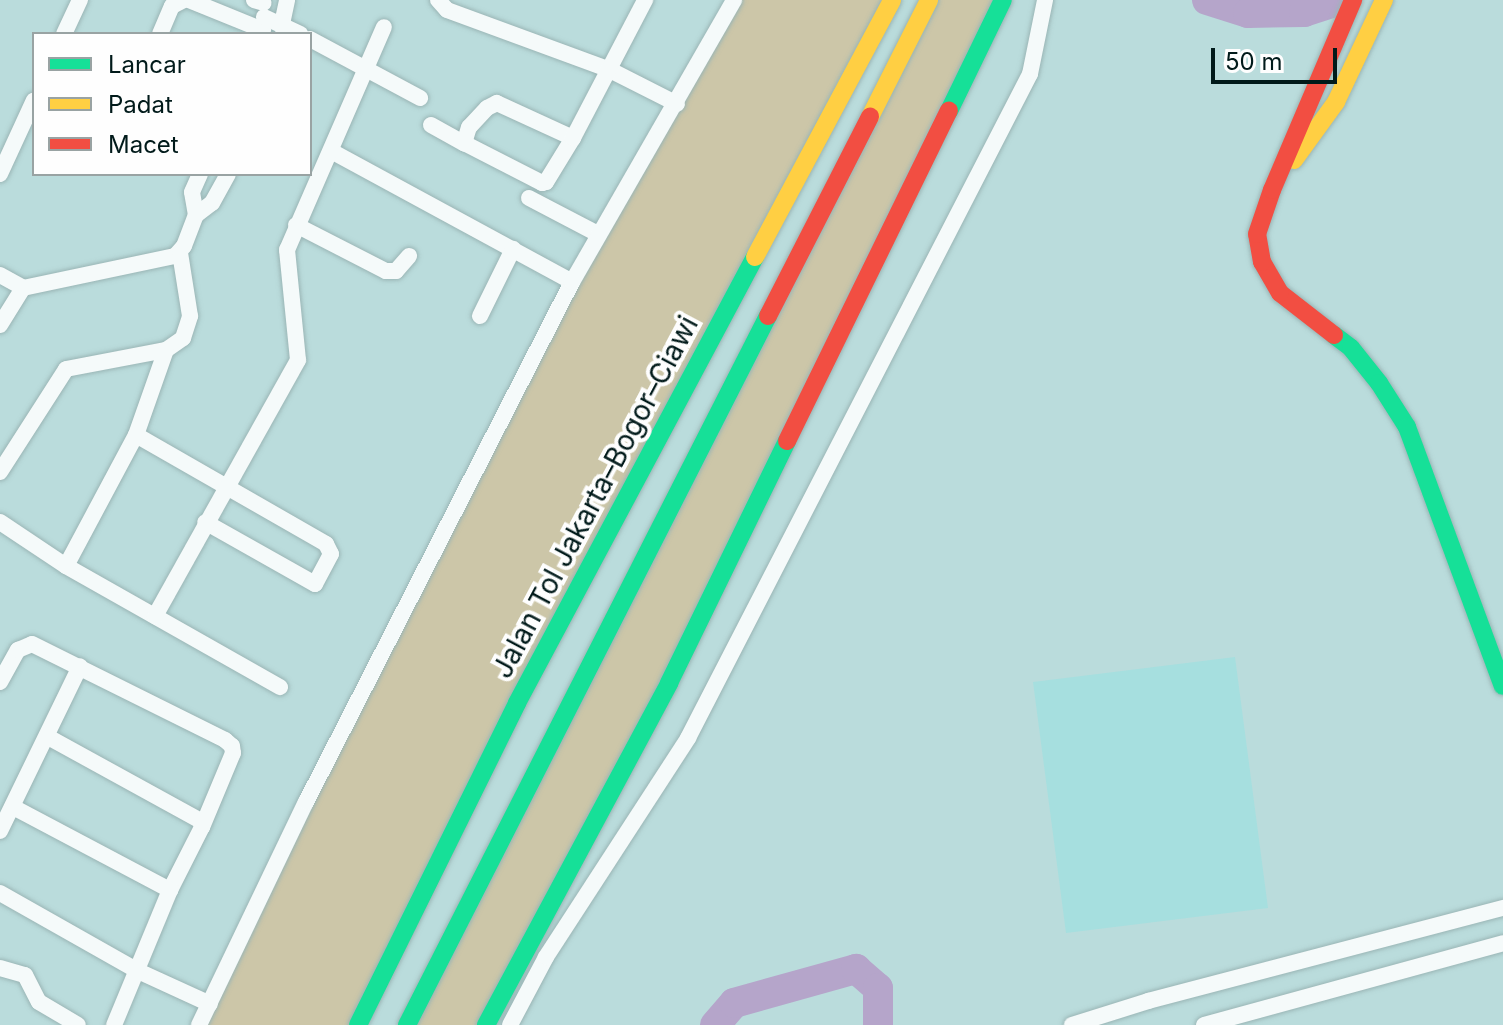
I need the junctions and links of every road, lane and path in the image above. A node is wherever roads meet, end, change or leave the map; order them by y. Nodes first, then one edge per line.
1 (80, 0) edge
2 (186, 0) edge
3 (287, 0) edge
4 (438, 0) edge
5 (645, 0) edge
6 (734, 0) edge
7 (892, 0) edge
8 (929, 0) edge
9 (1003, 0) edge
10 (1045, 0) edge
11 (1353, 0) edge
12 (1384, 0) edge
13 (262, 14) edge
14 (384, 27) dead end
15 (283, 29) edge
16 (65, 32) edge
17 (161, 32) edge
18 (312, 40) edge
19 (368, 70) junction
20 (610, 70) junction
21 (420, 98) dead end
22 (32, 104) edge
23 (677, 104) junction
24 (431, 125) dead end
25 (573, 138) junction
26 (464, 143) junction
27 (333, 152) junction
28 (1, 168) edge
29 (199, 176) edge
30 (227, 176) edge
31 (1272, 190) junction
32 (529, 198) dead end
33 (196, 215) junction
34 (296, 225) junction
35 (598, 234) junction
36 (513, 249) junction
37 (180, 253) junction
38 (409, 256) dead end
39 (0, 275) edge
40 (572, 282) junction
41 (23, 288) junction
42 (480, 316) dead end
43 (0, 325) edge
44 (166, 350) junction
45 (136, 435) junction
46 (0, 472) edge
47 (224, 488) junction
48 (0, 522) edge
49 (205, 522) junction
50 (66, 566) junction
51 (155, 616) junction
52 (80, 666) junction
53 (0, 682) edge
54 (1503, 686) edge
55 (280, 687) dead end
56 (48, 737) junction
57 (13, 807) junction
58 (202, 827) junction
59 (0, 831) edge
60 (170, 890) junction
61 (0, 893) edge
62 (1503, 908) edge
63 (1503, 943) edge
64 (0, 968) edge
65 (138, 971) junction
66 (210, 1004) junction
67 (78, 1025) edge
68 (114, 1025) edge
69 (199, 1025) edge
70 (358, 1025) edge
71 (407, 1025) edge
72 (486, 1025) edge
73 (510, 1025) edge
74 (1072, 1025) edge
75 (1204, 1025) edge

1 - 16 street
2 - 13 street
2 - 17 street
3 - 15 street
4 - 20 street
5 - 20 street
6 - 23 street
7 - 70 main road, Jalan Tol Jakarta–Bogor–Ciawi
8 - 71 main road
9 - 72 main road
10 - 73 street
11 - 31 main road
12 - 31 main road
13 - 15 street
14 - 19 street
18 - 19 street
19 - 21 street
19 - 27 street
20 - 23 street
20 - 25 street
22 - 28 street
23 - 35 street
24 - 26 street
25 - 26 street
25 - 26 street
27 - 34 street
27 - 36 street
29 - 33 street
30 - 33 street
31 - 54 main road
32 - 35 street
33 - 37 street
34 - 38 street
34 - 47 street
35 - 40 street
36 - 40 street
36 - 42 street
37 - 41 street
37 - 44 street
39 - 41 street
40 - 66 street
41 - 43 street
44 - 45 street
44 - 46 street
45 - 47 street
45 - 50 street
47 - 49 street
47 - 49 street
48 - 50 street
49 - 51 street
50 - 51 street
51 - 55 street
52 - 53 street
52 - 56 street
52 - 58 street
56 - 57 street
56 - 58 street
57 - 59 street
57 - 60 street
58 - 60 street
60 - 65 street
61 - 65 street
62 - 74 street
63 - 75 street
64 - 67 street
65 - 66 street
65 - 68 street
66 - 69 street

